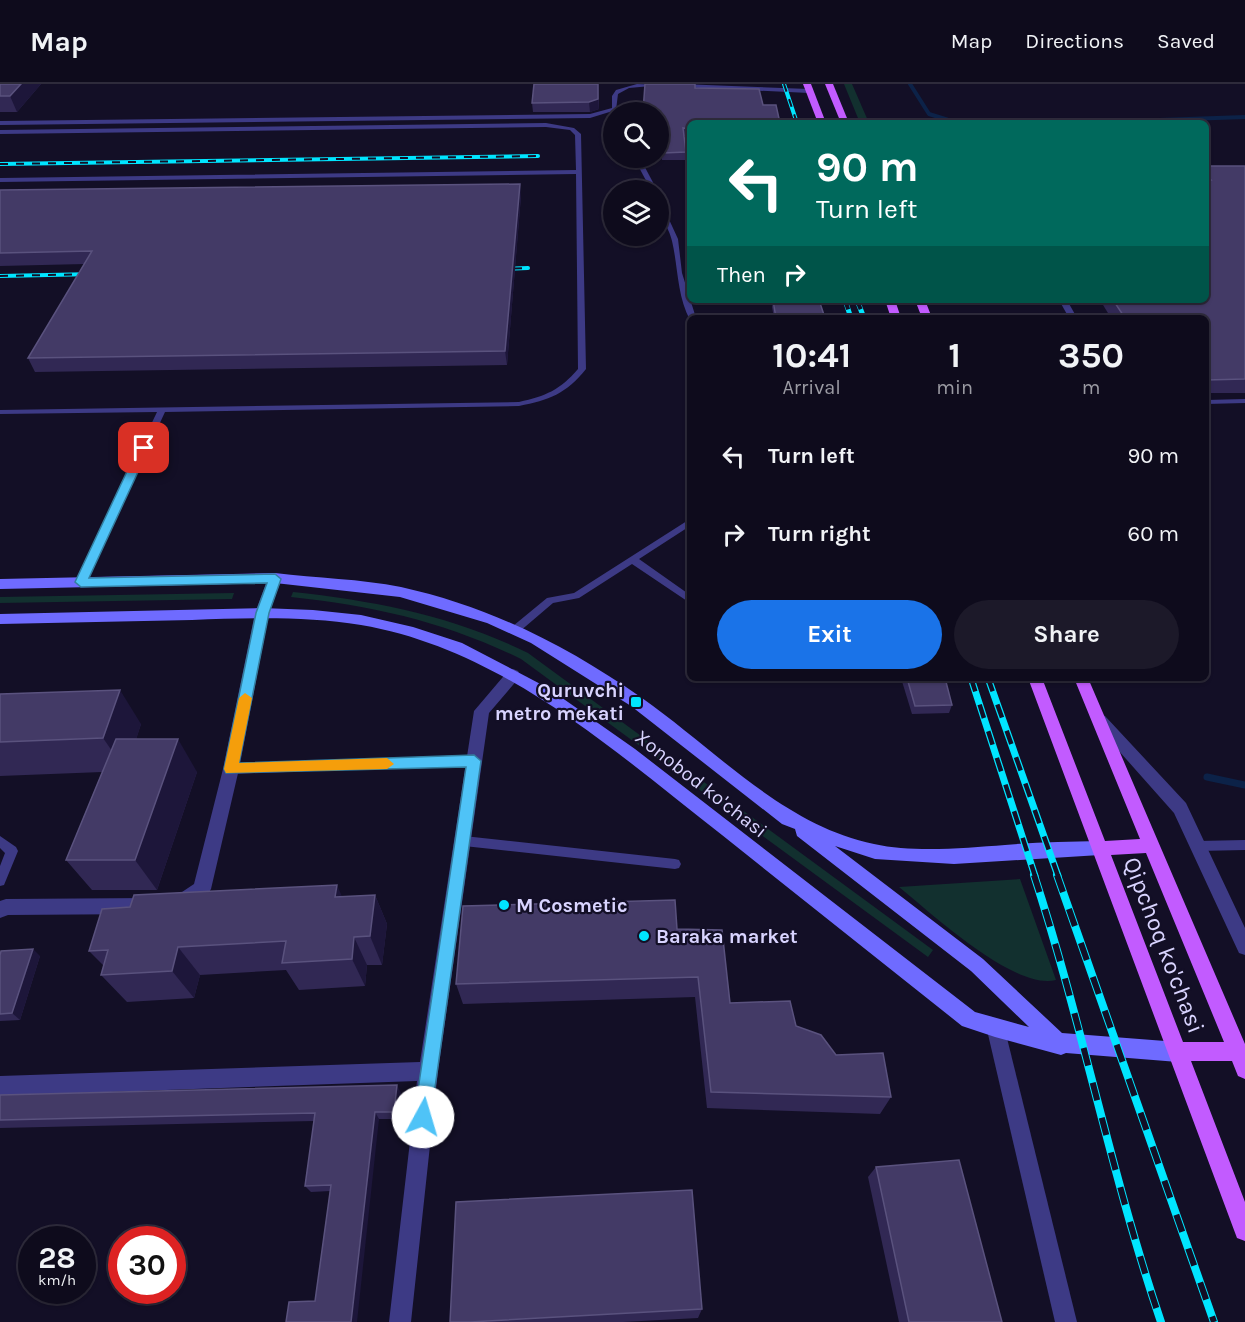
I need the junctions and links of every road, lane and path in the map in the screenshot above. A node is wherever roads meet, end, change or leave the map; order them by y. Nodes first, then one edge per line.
1 (829, 84) edge
2 (808, 87) edge
3 (821, 120) edge
4 (844, 120) edge
5 (0, 123) edge
6 (0, 132) edge
7 (579, 171) junction
8 (0, 180) edge
9 (669, 226) edge
10 (687, 301) edge
11 (1245, 401) edge
12 (1209, 402) edge
13 (161, 411) junction
14 (0, 412) edge
15 (687, 524) edge
16 (632, 560) junction
17 (275, 579) junction
18 (81, 582) junction
19 (0, 584) edge
20 (687, 598) edge
21 (262, 613) junction
22 (0, 619) edge
23 (516, 629) junction
24 (513, 675) junction
25 (1036, 681) edge
26 (1082, 681) edge
27 (1098, 717) junction
28 (474, 761) junction
29 (231, 769) junction
30 (788, 819) junction
31 (0, 841) edge
32 (464, 841) junction
33 (1245, 845) edge
34 (1152, 846) junction
35 (1198, 846) junction
36 (1100, 848) junction
37 (675, 864) dead end
38 (0, 881) edge
39 (0, 910) edge
40 (1245, 947) edge
41 (996, 1030) junction
42 (1061, 1045) junction
43 (1178, 1052) junction
44 (1242, 1060) edge
45 (428, 1071) junction
46 (0, 1086) edge
47 (1245, 1230) edge
48 (400, 1322) edge
49 (1066, 1322) edge

1 - 4 main road
2 - 3 main road
2 - 5 lane
6 - 7 lane
7 - 8 lane
7 - 13 lane
9 - 10 lane
11 - 12 lane
13 - 14 lane
13 - 18 lane
15 - 16 lane
16 - 20 lane
16 - 23 lane
17 - 18 street, Xonobod ko'chasi
17 - 21 street
17 - 23 street, Xonobod ko'chasi
18 - 19 street, Xonobod ko'chasi
21 - 22 street, Xonobod ko'chasi
21 - 24 street, Xonobod ko'chasi
21 - 29 street
23 - 30 street, Xonobod ko'chasi
24 - 28 street
24 - 41 street, Xonobod ko'chasi
25 - 36 main road, Qipchoq ko'chasi
26 - 27 main road, Qipchoq ko'chasi
27 - 34 main road, Qipchoq ko'chasi
27 - 35 street
28 - 29 lane
28 - 32 street
29 - 39 street
30 - 36 street, Xonobod ko'chasi
30 - 42 street
31 - 38 lane
32 - 37 lane
32 - 45 street
33 - 35 lane
34 - 36 main road
34 - 44 main road, Qipchoq ko'chasi
35 - 40 street
36 - 43 main road, Qipchoq ko'chasi
41 - 42 street, Xonobod ko'chasi
41 - 49 street
42 - 43 street, Xonobod ko'chasi
43 - 44 main road
43 - 47 main road, Qipchoq ko'chasi
45 - 46 street
45 - 48 street

